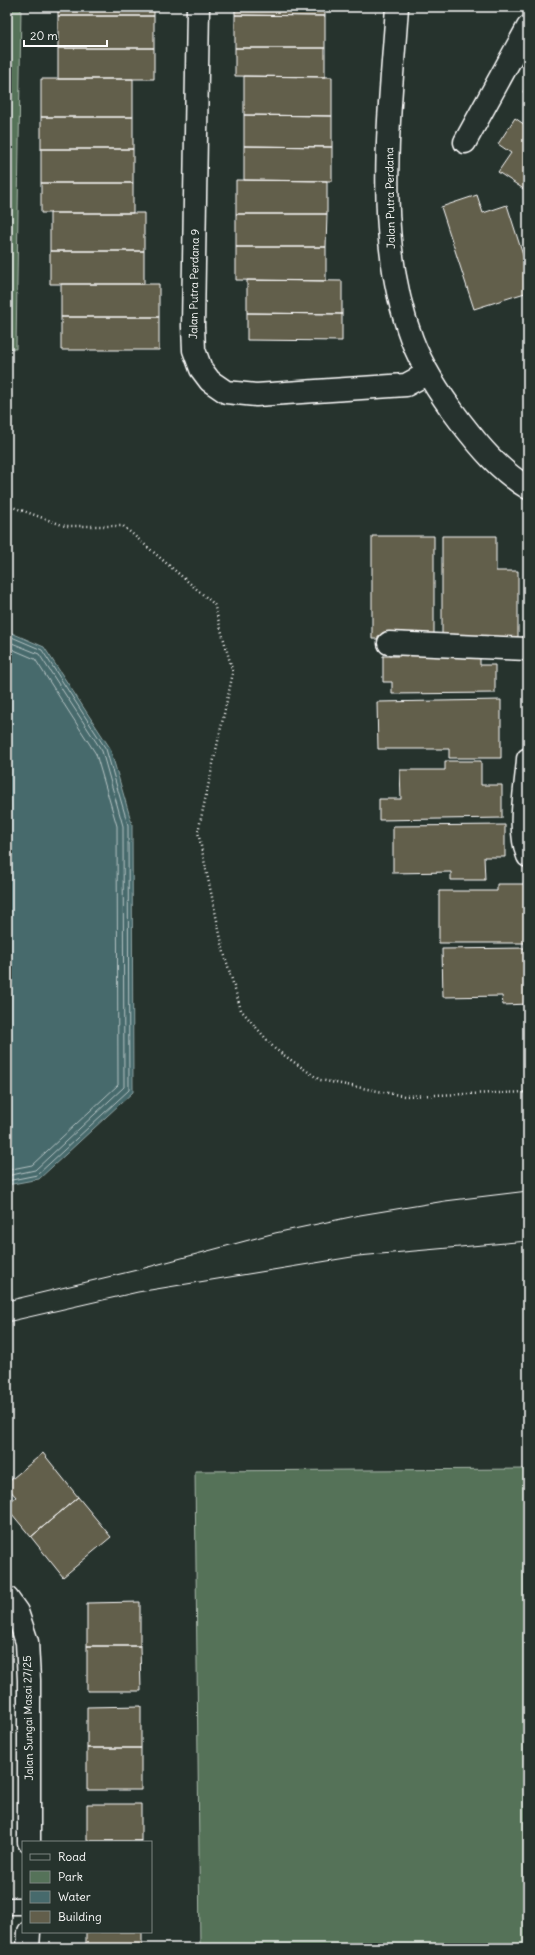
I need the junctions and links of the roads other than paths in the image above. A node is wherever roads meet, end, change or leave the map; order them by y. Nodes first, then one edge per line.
1 (198, 7) edge
2 (397, 7) edge
3 (528, 27) edge
4 (465, 142) dead end
5 (428, 373) junction
6 (528, 488) edge
7 (389, 644) dead end
8 (528, 649) edge
9 (528, 759) edge
10 (527, 790) edge
11 (528, 856) edge
12 (7, 1598) edge
13 (29, 1841) edge
14 (7, 1906) edge
15 (22, 1906) edge
16 (29, 1933) edge
17 (28, 1948) edge

1 - 5 street, Jalan Putra Perdana 9
2 - 5 street, Jalan Putra Perdana
3 - 4 street
5 - 6 street, Jalan Putra Perdana
7 - 8 street
9 - 10 street
10 - 11 street
12 - 13 street, Jalan Sungai Masai 27/25
14 - 15 lane
16 - 17 street

